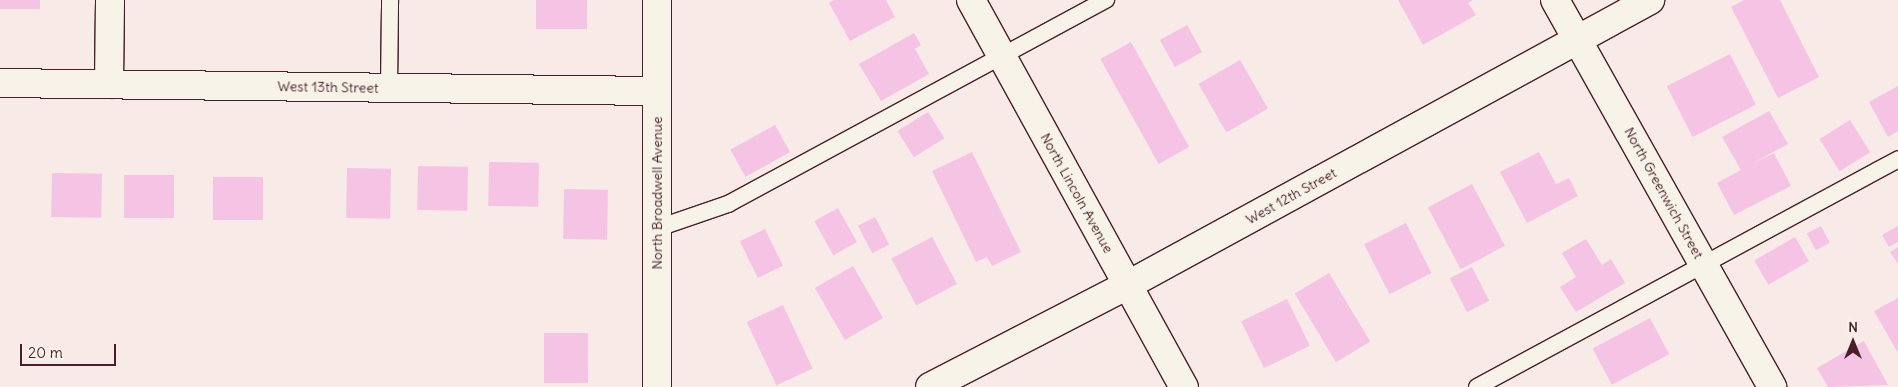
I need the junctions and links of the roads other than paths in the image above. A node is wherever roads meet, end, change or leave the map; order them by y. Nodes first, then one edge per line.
1 (110, 0) edge
2 (390, 0) edge
3 (657, 0) edge
4 (970, 0) edge
5 (1106, 0) edge
6 (1555, 0) edge
7 (1650, 0) edge
8 (1577, 40) junction
9 (1002, 56) junction
10 (0, 82) edge
11 (109, 84) junction
12 (389, 88) junction
13 (656, 92) junction
14 (1898, 159) edge
15 (658, 228) junction
16 (1704, 264) junction
17 (1128, 285) junction
18 (657, 387) edge
19 (930, 387) edge
20 (1184, 387) edge
21 (1476, 387) edge
22 (1772, 387) edge

1 - 11 street
2 - 12 lane
3 - 13 street, North Broadwell Avenue
4 - 9 street, North Lincoln Avenue
5 - 9 lane
6 - 8 street, North Greenwich Street
7 - 8 street, West 12th Street
8 - 16 street, North Greenwich Street
8 - 17 street, West 12th Street
9 - 15 lane
9 - 17 street, North Lincoln Avenue
10 - 11 street, West 13th Street
11 - 12 street, West 13th Street
12 - 13 street, West 13th Street
13 - 15 street, North Broadwell Avenue
14 - 16 lane
15 - 18 street, North Broadwell Avenue
16 - 21 lane
16 - 22 street, North Greenwich Street
17 - 19 street, West 12th Street
17 - 20 street, North Lincoln Avenue

